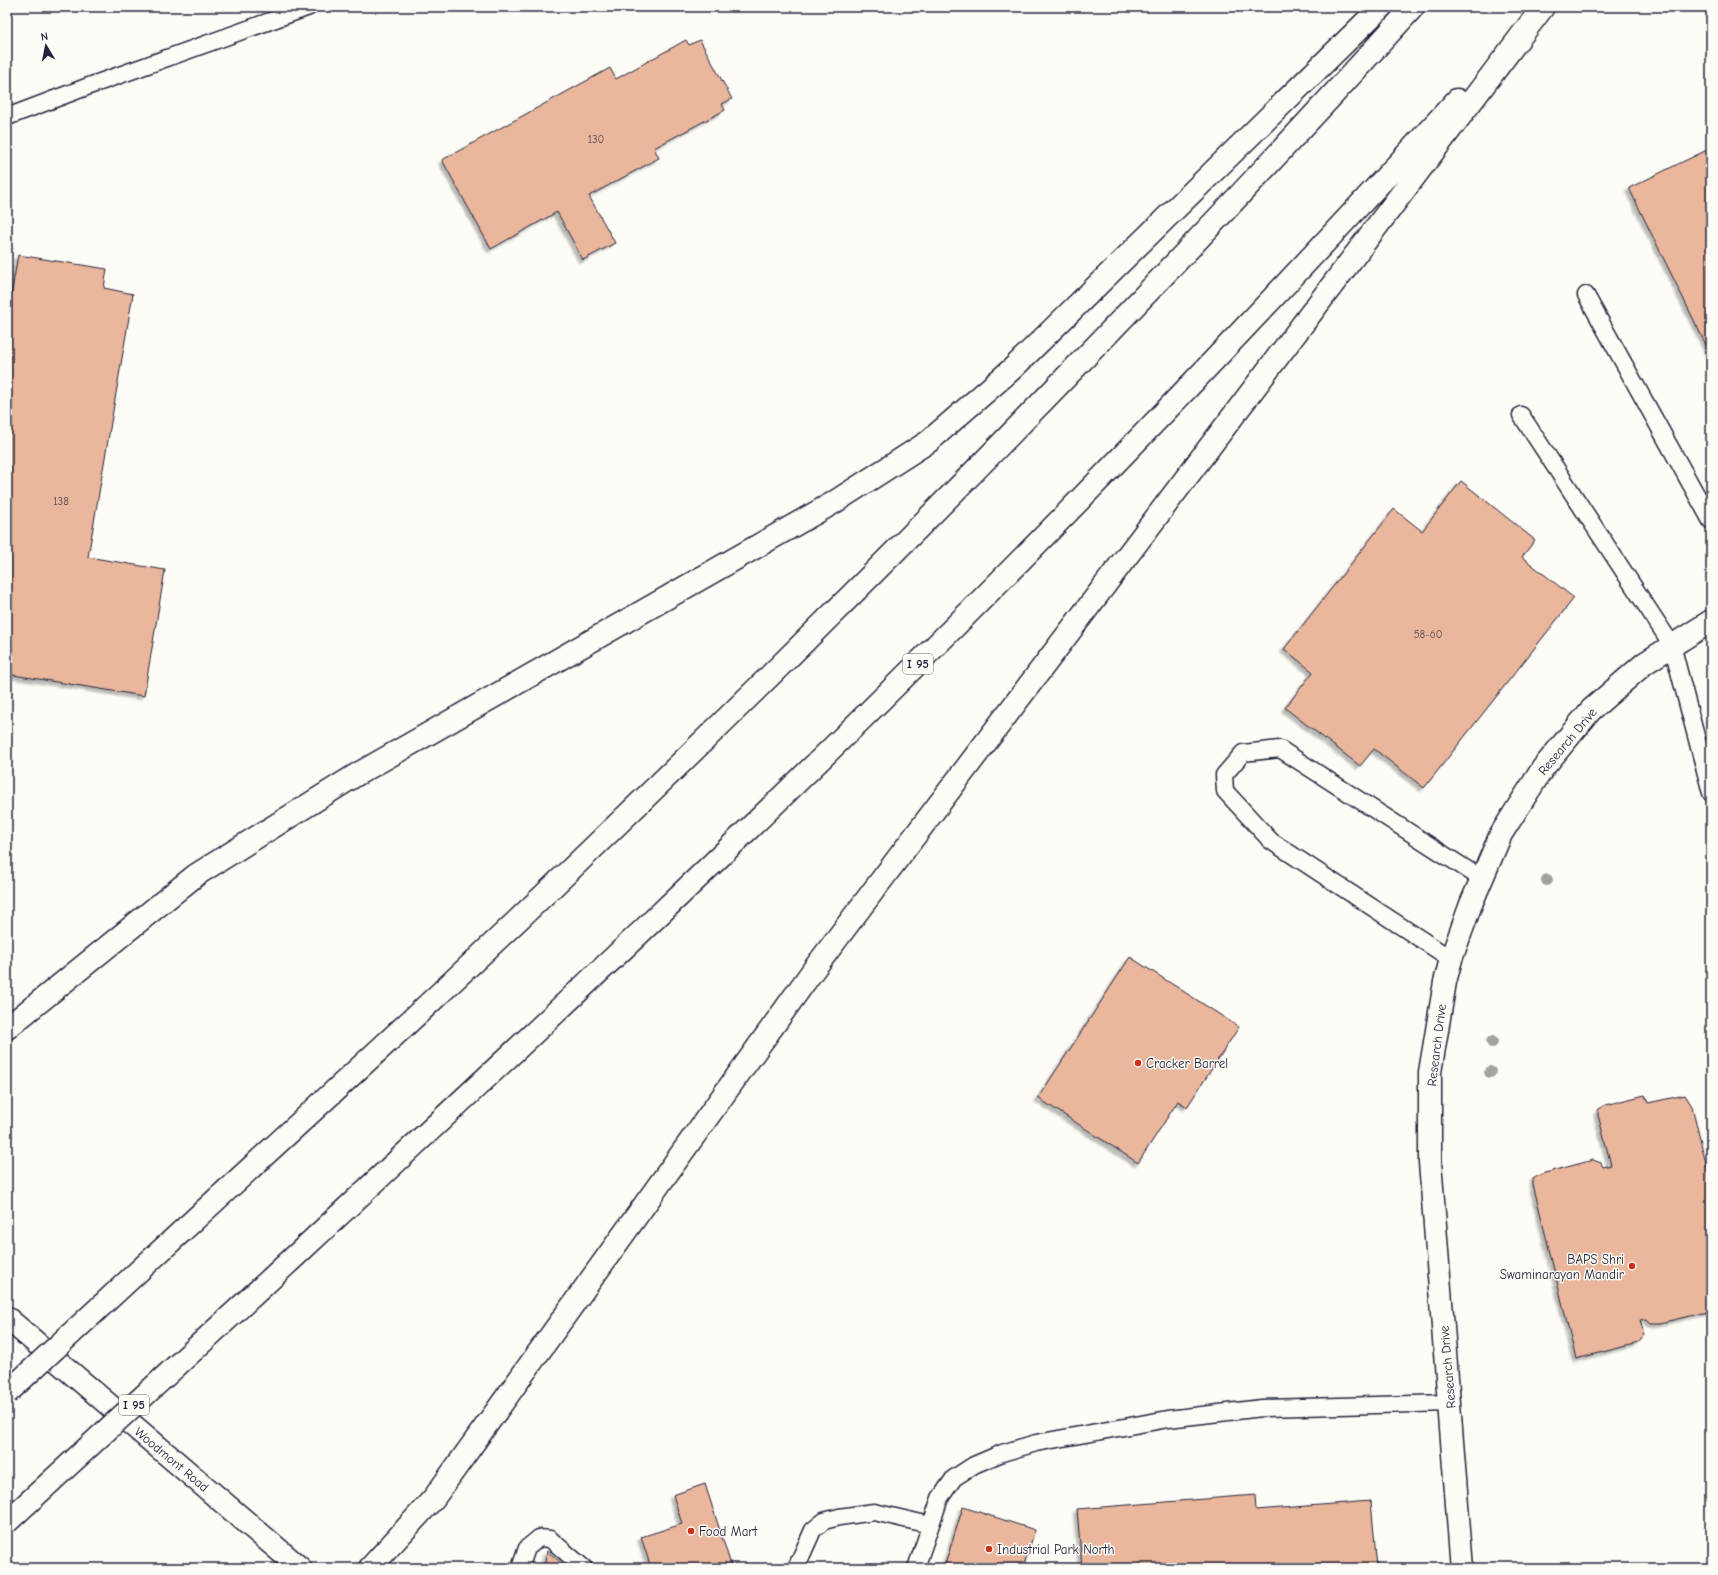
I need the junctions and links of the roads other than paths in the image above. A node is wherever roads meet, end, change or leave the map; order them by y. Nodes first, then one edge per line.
1 (309, 7) edge
2 (1381, 7) edge
3 (1413, 7) edge
4 (1542, 7) edge
5 (7, 117) edge
6 (1586, 295) dead end
7 (1521, 415) dead end
8 (1711, 521) edge
9 (1711, 621) edge
10 (1672, 645) junction
11 (1711, 794) edge
12 (1482, 879) junction
13 (1451, 959) junction
14 (7, 1028) edge
15 (7, 1318) edge
16 (7, 1393) edge
17 (1450, 1403) junction
18 (7, 1522) edge
19 (930, 1524) junction
20 (300, 1568) edge
21 (370, 1568) edge
22 (520, 1568) edge
23 (584, 1568) edge
24 (796, 1568) edge
25 (916, 1568) edge
26 (1462, 1568) edge

1 - 5 lane
2 - 14 main road
3 - 16 main road, bridge
4 - 18 main road, I 95, bridge
4 - 21 main road
6 - 8 lane
7 - 10 lane
9 - 10 main road, Research Drive
10 - 11 lane
10 - 12 main road, Research Drive
12 - 13 main road, Research Drive
12 - 13 lane
13 - 17 main road, Research Drive
15 - 20 main road, Woodmont Road
17 - 19 lane
17 - 26 main road, Research Drive
19 - 24 lane
19 - 25 lane
22 - 23 lane

